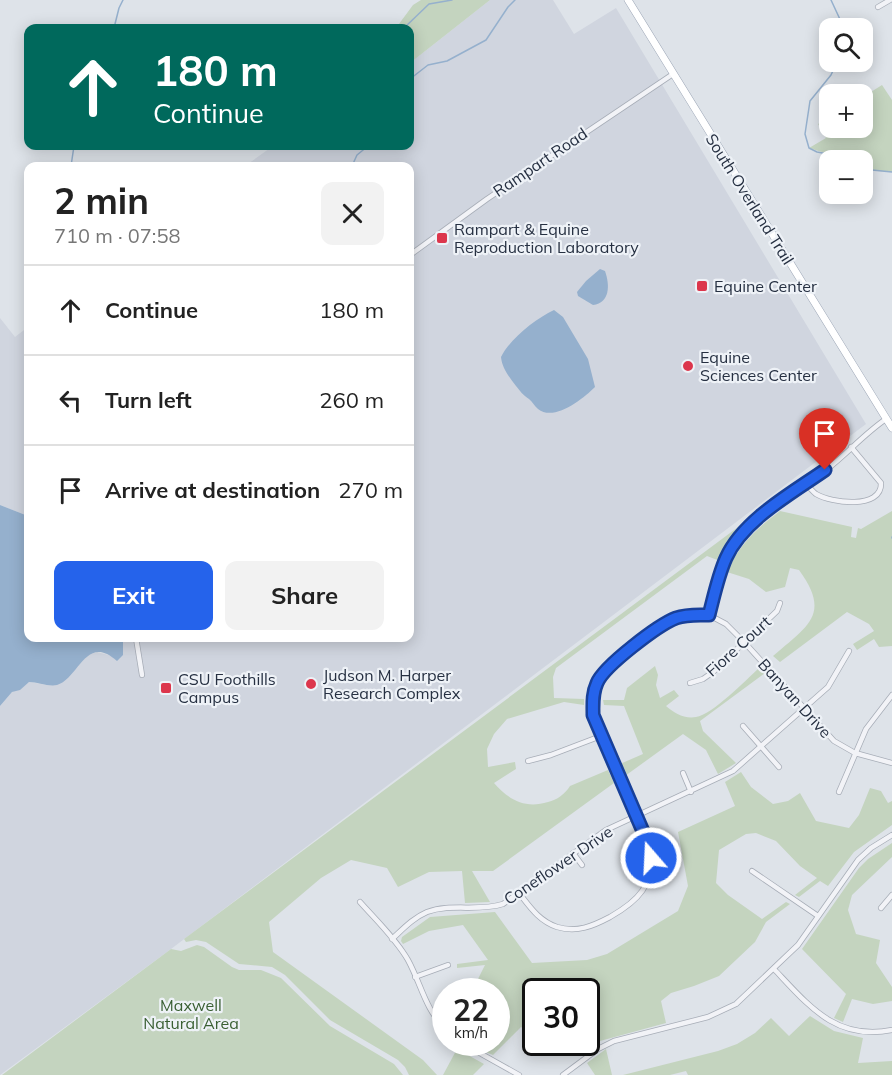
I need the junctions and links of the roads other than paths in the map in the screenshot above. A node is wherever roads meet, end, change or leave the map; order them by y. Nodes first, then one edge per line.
1 (628, 0) edge
2 (890, 0) edge
3 (878, 7) dead end
4 (673, 74) junction
5 (414, 252) edge
6 (886, 419) junction
7 (892, 428) edge
8 (851, 447) junction
9 (806, 483) junction
10 (780, 603) dead end
11 (709, 615) junction
12 (137, 642) edge
13 (745, 643) junction
14 (849, 651) dead end
15 (141, 675) dead end
16 (690, 683) dead end
17 (892, 695) edge
18 (805, 708) junction
19 (743, 726) dead end
20 (601, 736) junction
21 (762, 747) junction
22 (855, 753) junction
23 (528, 761) dead end
24 (892, 763) edge
25 (779, 767) dead end
26 (682, 773) dead end
27 (691, 792) junction
28 (839, 792) dead end
29 (636, 817) junction
30 (892, 835) edge
31 (573, 853) junction
32 (582, 865) dead end
33 (752, 871) dead end
34 (519, 893) junction
35 (892, 895) edge
36 (360, 902) dead end
37 (880, 908) dead end
38 (818, 916) junction
39 (392, 939) junction
40 (448, 965) dead end
41 (774, 969) junction
42 (415, 977) junction
43 (432, 1011) edge
44 (892, 1030) edge
45 (485, 1056) edge
46 (519, 1075) edge
47 (563, 1075) edge

1 - 4 main road, South Overland Trail
2 - 3 street
4 - 5 street, Rampart Road
4 - 6 main road, South Overland Trail
6 - 7 main road, South Overland Trail
6 - 8 street
8 - 9 street
8 - 9 street
9 - 11 street
10 - 13 street, Fiore Court
11 - 13 street, Banyan Drive
11 - 20 street
12 - 15 street
13 - 16 street, Fiore Court
13 - 18 street, Banyan Drive
14 - 18 street, Coneflower Drive
17 - 22 street
18 - 21 street, Coneflower Drive
18 - 22 street, Banyan Drive
19 - 21 street
20 - 23 street
20 - 29 street
21 - 25 street
21 - 27 street, Coneflower Drive
22 - 24 street, Banyan Drive
22 - 28 street
26 - 27 street
27 - 29 street, Coneflower Drive
29 - 31 street, Coneflower Drive
29 - 34 street
30 - 38 street
31 - 32 street
31 - 34 street, Coneflower Drive
33 - 38 street
34 - 39 street, Coneflower Drive
35 - 37 street
36 - 39 street
38 - 41 street
39 - 42 street
40 - 42 street
41 - 44 street
41 - 47 street
42 - 43 street
45 - 46 street

